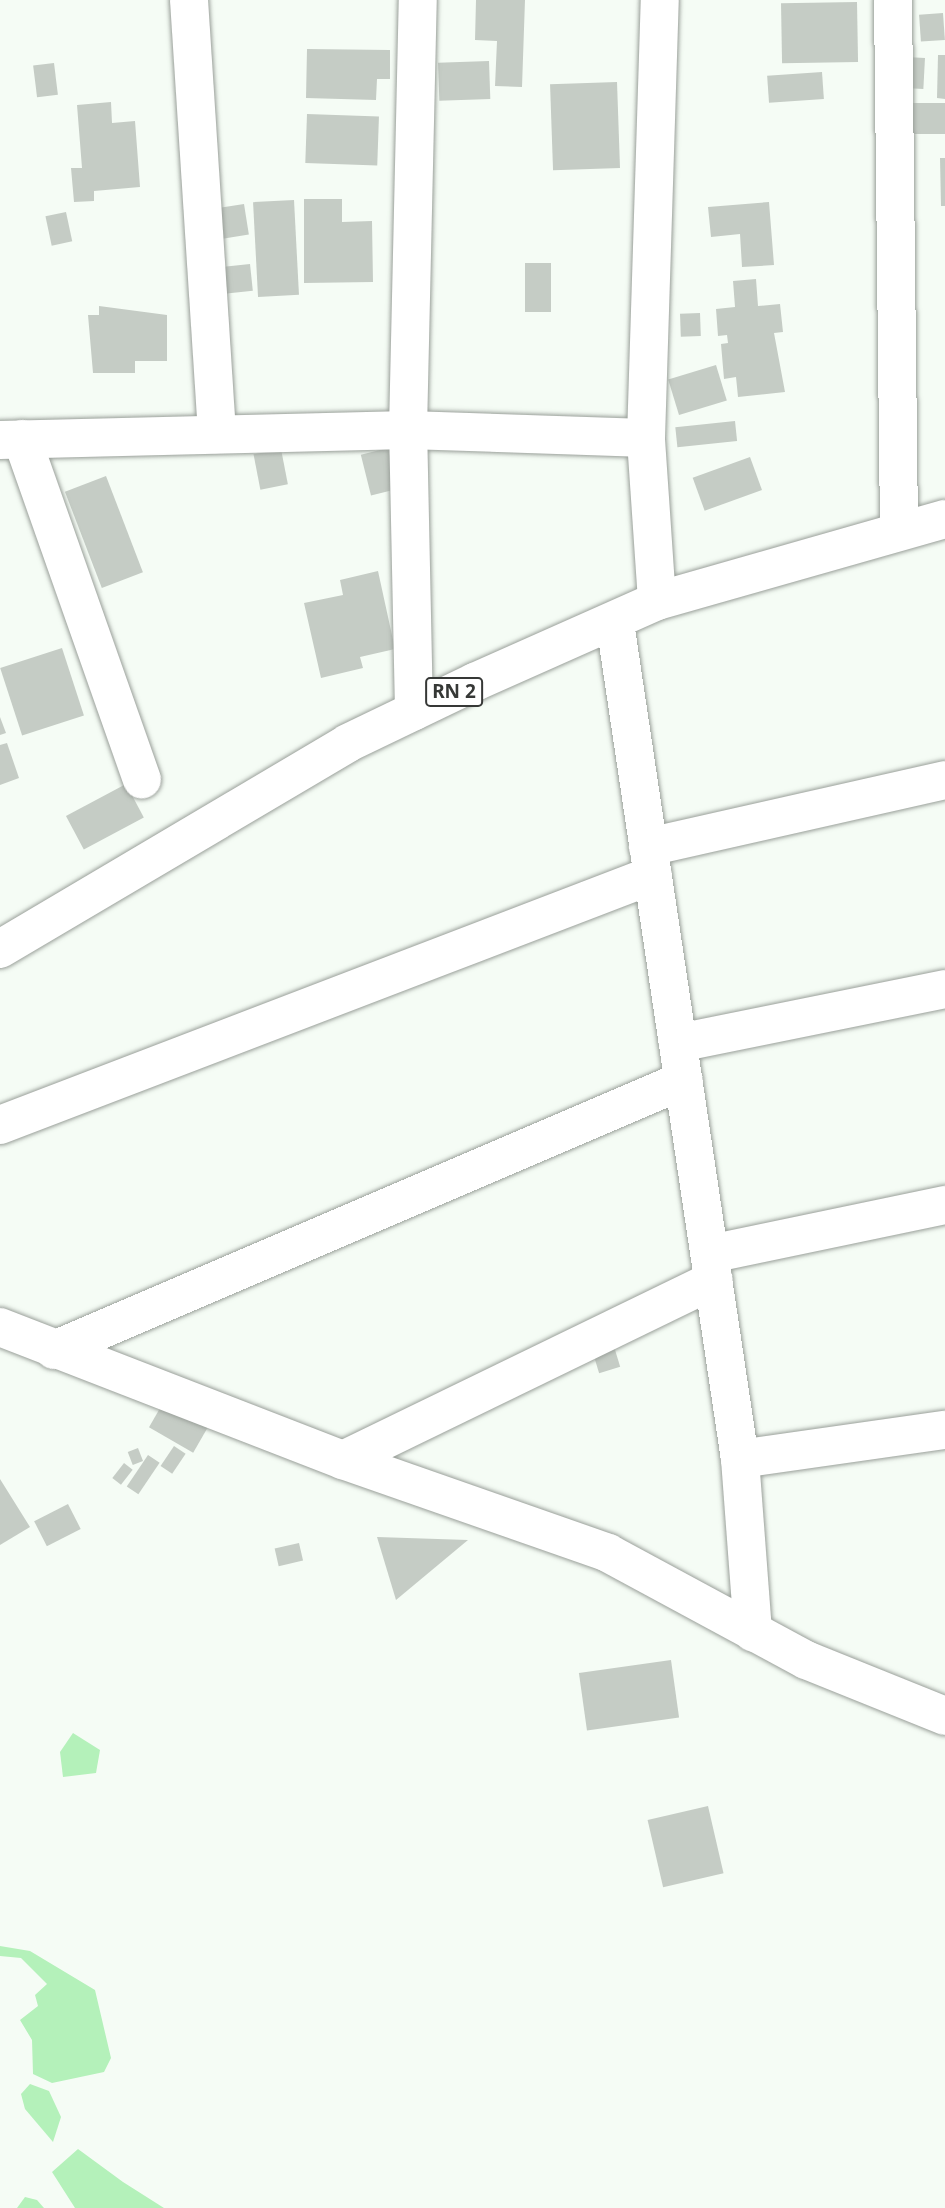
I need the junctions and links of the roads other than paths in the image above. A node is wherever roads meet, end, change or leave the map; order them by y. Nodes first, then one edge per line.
1 (189, 0) edge
2 (418, 0) edge
3 (660, 0) edge
4 (893, 0) edge
5 (408, 430) junction
6 (217, 434) junction
7 (646, 438) junction
8 (11, 440) edge
9 (945, 519) edge
10 (899, 531) junction
11 (657, 601) junction
12 (615, 623) junction
13 (414, 711) junction
14 (142, 780) dead end
15 (945, 780) edge
16 (650, 861) junction
17 (0, 949) edge
18 (945, 989) edge
19 (678, 1043) junction
20 (684, 1080) junction
21 (0, 1125) edge
22 (945, 1205) edge
23 (712, 1267) junction
24 (0, 1327) edge
25 (54, 1350) junction
26 (945, 1430) edge
27 (740, 1459) junction
28 (343, 1460) junction
29 (753, 1633) junction
30 (945, 1716) edge

1 - 6 main road
2 - 5 main road
3 - 7 main road
4 - 10 main road
5 - 6 main road
5 - 7 main road
5 - 13 main road
6 - 8 main road
7 - 11 main road
8 - 14 main road
9 - 10 main road, RN 2
10 - 11 main road, RN 2
11 - 12 main road, RN 2
12 - 13 main road, RN 2
12 - 16 main road
13 - 17 main road, RN 2
15 - 16 main road
16 - 19 main road
16 - 21 main road
18 - 19 main road
19 - 20 main road
20 - 23 main road
20 - 25 main road
22 - 23 main road
23 - 27 main road
23 - 28 main road
24 - 25 main road
25 - 28 main road
26 - 27 main road
27 - 29 main road
28 - 29 main road
29 - 30 main road

